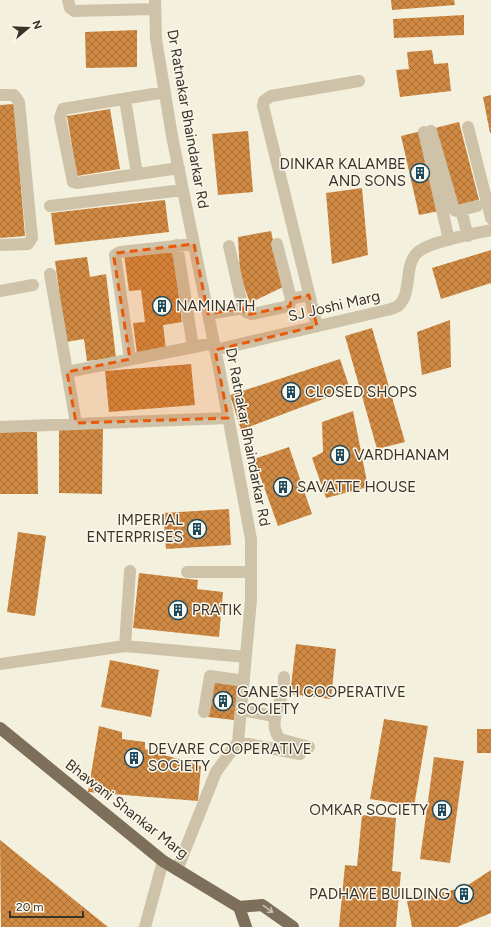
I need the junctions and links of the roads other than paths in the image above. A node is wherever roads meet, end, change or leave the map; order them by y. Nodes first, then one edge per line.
1 (68, 0) edge
2 (155, 4) edge
3 (359, 80) dead end
4 (165, 92) junction
5 (0, 95) edge
6 (125, 99) junction
7 (468, 127) dead end
8 (179, 168) junction
9 (137, 174) junction
10 (183, 190) junction
11 (50, 206) dead end
12 (477, 206) dead end
13 (461, 210) junction
14 (491, 218) edge
15 (491, 230) edge
16 (468, 236) junction
17 (449, 240) junction
18 (194, 244) junction
19 (277, 244) dead end
20 (0, 245) edge
21 (177, 245) junction
22 (229, 246) dead end
23 (50, 274) dead end
24 (33, 285) dead end
25 (0, 291) edge
26 (310, 295) junction
27 (291, 299) junction
28 (244, 308) junction
29 (208, 314) junction
30 (317, 326) junction
31 (215, 346) junction
32 (193, 347) junction
33 (130, 359) junction
34 (67, 372) junction
35 (228, 418) junction
36 (76, 423) junction
37 (0, 427) edge
38 (130, 570) dead end
39 (186, 572) dead end
40 (251, 572) junction
41 (125, 646) junction
42 (246, 657) junction
43 (0, 664) edge
44 (284, 677) dead end
45 (244, 681) junction
46 (240, 706) junction
47 (204, 712) dead end
48 (274, 716) junction
49 (0, 728) edge
50 (238, 742) junction
51 (163, 861) junction
52 (177, 870) junction
53 (239, 907) junction
54 (145, 927) edge
55 (246, 927) edge
56 (293, 927) edge

1 - 2 street
2 - 4 street, Dr Ratnakar Bhaindarkar Rd
3 - 26 street
4 - 6 street
4 - 8 street, Dr Ratnakar Bhaindarkar Rd
5 - 20 street
6 - 9 street
6 - 9 street
7 - 14 street
8 - 9 street
8 - 10 street, Dr Ratnakar Bhaindarkar Rd
10 - 11 street
10 - 18 street, Dr Ratnakar Bhaindarkar Rd
12 - 13 street
13 - 16 street
13 - 17 street
15 - 16 street, SJ Joshi Marg
16 - 17 street, SJ Joshi Marg
17 - 30 street, SJ Joshi Marg
18 - 21 street
18 - 29 street, Dr Ratnakar Bhaindarkar Rd
19 - 27 street
21 - 32 street
21 - 33 street
22 - 28 street
23 - 34 street
24 - 25 street
26 - 27 street
26 - 30 street
27 - 28 street
28 - 29 street
29 - 31 street, Dr Ratnakar Bhaindarkar Rd
30 - 31 street, SJ Joshi Marg
31 - 32 street, SJ Joshi Marg
31 - 35 street, Dr Ratnakar Bhaindarkar Rd
32 - 33 street, SJ Joshi Marg
33 - 34 street, SJ Joshi Marg
34 - 36 street
35 - 36 street
35 - 40 street, Dr Ratnakar Bhaindarkar Rd
36 - 37 street
38 - 41 street
39 - 40 street
40 - 42 street, Dr Ratnakar Bhaindarkar Rd
41 - 42 street
41 - 43 street
42 - 45 street, Dr Ratnakar Bhaindarkar Rd
44 - 48 street
45 - 46 street, Dr Ratnakar Bhaindarkar Rd
45 - 47 street
46 - 48 street
46 - 50 street, Dr Ratnakar Bhaindarkar Rd
48 - 50 street
49 - 51 main road, Bhawani Shankar Marg
50 - 52 street
51 - 52 main road, Bhawani Shankar Marg
51 - 54 street
52 - 53 main road, Bhawani Shankar Marg
53 - 55 main road
53 -> 56 main road

